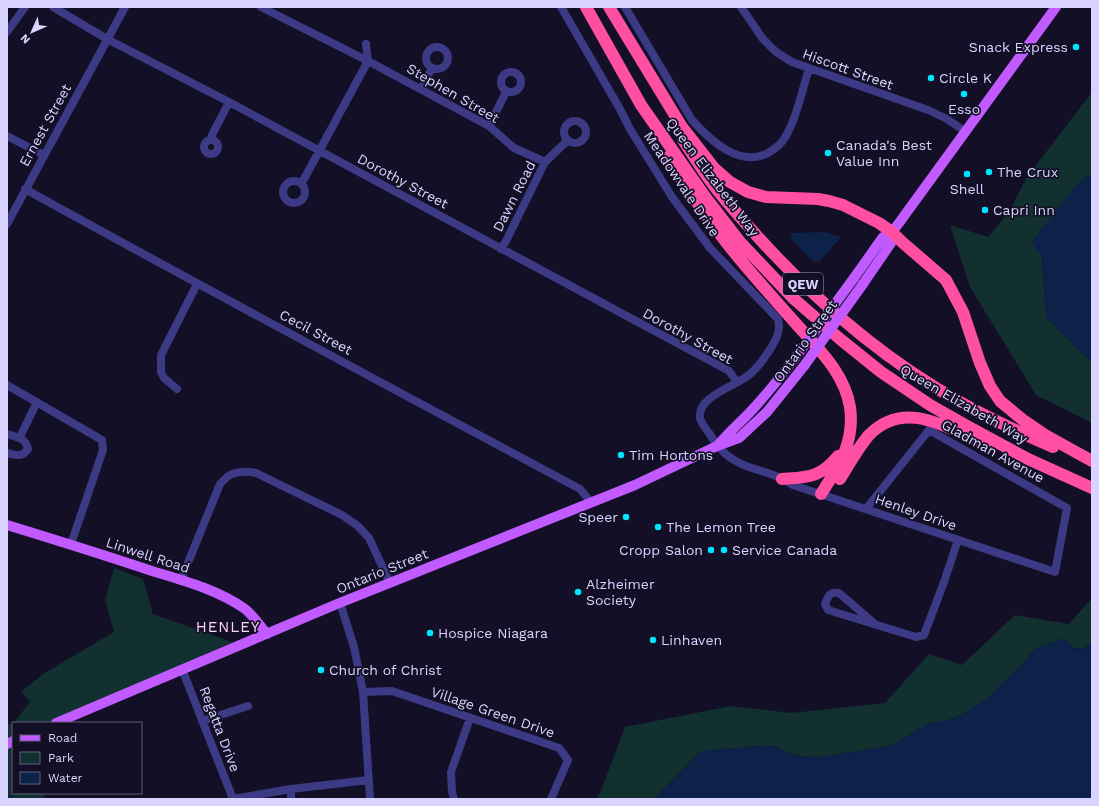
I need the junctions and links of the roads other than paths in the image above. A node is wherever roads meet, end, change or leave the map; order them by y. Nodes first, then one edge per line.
1 (25, 7) edge
2 (53, 7) edge
3 (125, 7) edge
4 (261, 7) edge
5 (561, 7) edge
6 (586, 7) edge
7 (603, 7) edge
8 (609, 7) edge
9 (625, 7) edge
10 (741, 7) edge
11 (1056, 7) edge
12 (7, 32) edge
13 (107, 39) junction
14 (366, 44) dead end
15 (368, 61) junction
16 (432, 68) dead end
17 (809, 69) junction
18 (421, 89) junction
19 (506, 92) dead end
20 (229, 102) junction
21 (641, 104) junction
22 (489, 126) junction
23 (965, 131) junction
24 (7, 136) edge
25 (211, 140) dead end
26 (568, 140) dead end
27 (319, 151) junction
28 (44, 155) junction
29 (545, 162) junction
30 (300, 183) dead end
31 (25, 189) junction
32 (7, 224) edge
33 (892, 232) junction
34 (501, 248) junction
35 (197, 284) junction
36 (737, 382) junction
37 (7, 385) edge
38 (177, 389) dead end
39 (37, 402) junction
40 (7, 434) edge
41 (849, 434) junction
42 (20, 437) junction
43 (718, 446) junction
44 (7, 453) edge
45 (1028, 459) junction
46 (1092, 461) edge
47 (1092, 465) edge
48 (782, 479) junction
49 (1092, 488) edge
50 (825, 495) junction
51 (591, 502) junction
52 (866, 509) junction
53 (1066, 512) joint
54 (7, 525) edge
55 (958, 540) junction
56 (71, 544) junction
57 (181, 580) junction
58 (390, 583) junction
59 (340, 603) junction
60 (875, 624) junction
61 (267, 634) junction
62 (182, 669) junction
63 (363, 692) junction
64 (248, 706) dead end
65 (470, 718) junction
66 (202, 721) junction
67 (58, 722) edge
68 (369, 780) junction
69 (291, 789) junction
70 (233, 799) edge
71 (291, 799) edge
72 (370, 799) edge
73 (454, 799) edge
74 (551, 799) edge

1 - 12 street
2 - 13 street, Dorothy Street
3 - 13 street, Ernest Street
4 - 15 street, Stephen Street
5 - 36 street, Meadowvale Drive
6 - 21 highway, Queen Elizabeth Way / QEW
7 - 47 highway, Queen Elizabeth Way / QEW
8 - 33 highway
9 - 17 street
10 - 17 street, Hiscott Street
11 - 23 main road, Ontario Street
13 - 20 street, Dorothy Street
13 - 28 street, Ernest Street
14 - 15 street
15 - 18 street, Stephen Street
15 - 27 street
16 - 18 street
17 - 23 street, Hiscott Street
18 - 22 street, Stephen Street
19 - 22 street
20 - 25 street
20 - 27 street, Dorothy Street
21 - 41 highway
21 - 45 highway, Queen Elizabeth Way / QEW
22 - 29 street, Stephen Street
23 - 33 main road, Ontario Street
24 - 28 street
26 - 29 street, Dawn Road
27 - 30 street
27 - 34 street, Dorothy Street
28 - 31 street, Ernest Street
29 - 34 street, Dawn Road
31 - 32 street, Ernest Street
31 - 35 street, Cecil Street
33 - 43 main road, Ontario Street, bridge
33 - 43 main road, Ontario Street, bridge
33 - 46 highway
34 - 36 street, Dorothy Street
35 - 38 street
35 - 51 street, Cecil Street
36 - 43 street, Meadowvale Drive
37 - 39 street
39 - 42 street
39 - 56 street
40 - 42 street
41 - 48 highway
41 - 50 highway
42 - 44 street
43 - 48 street, Henley Drive
43 - 51 main road, Ontario Street
45 - 49 highway, Queen Elizabeth Way / QEW
45 - 50 highway
48 - 50 street, Henley Drive
50 - 52 street, Henley Drive
51 - 58 main road, Ontario Street
52 - 53 street, Gladman Avenue
52 - 55 street, Henley Drive
53 - 55 street, Henley Drive
54 - 56 main road, Linwell Road
55 - 60 street
56 - 57 main road, Linwell Road
57 - 58 street
57 - 61 main road, Linwell Road
58 - 59 main road, Ontario Street
59 - 61 main road, Ontario Street
59 - 63 street
60 - 60 street
61 - 62 main road, Ontario Street
62 - 66 street, Regatta Drive
62 - 67 main road, Ontario Street
63 - 65 street, Village Green Drive
63 - 68 street
64 - 66 street
65 - 73 street
65 - 74 street, Village Green Drive
66 - 70 street, Regatta Drive
68 - 69 street
68 - 72 street
69 - 70 street
69 - 71 street

